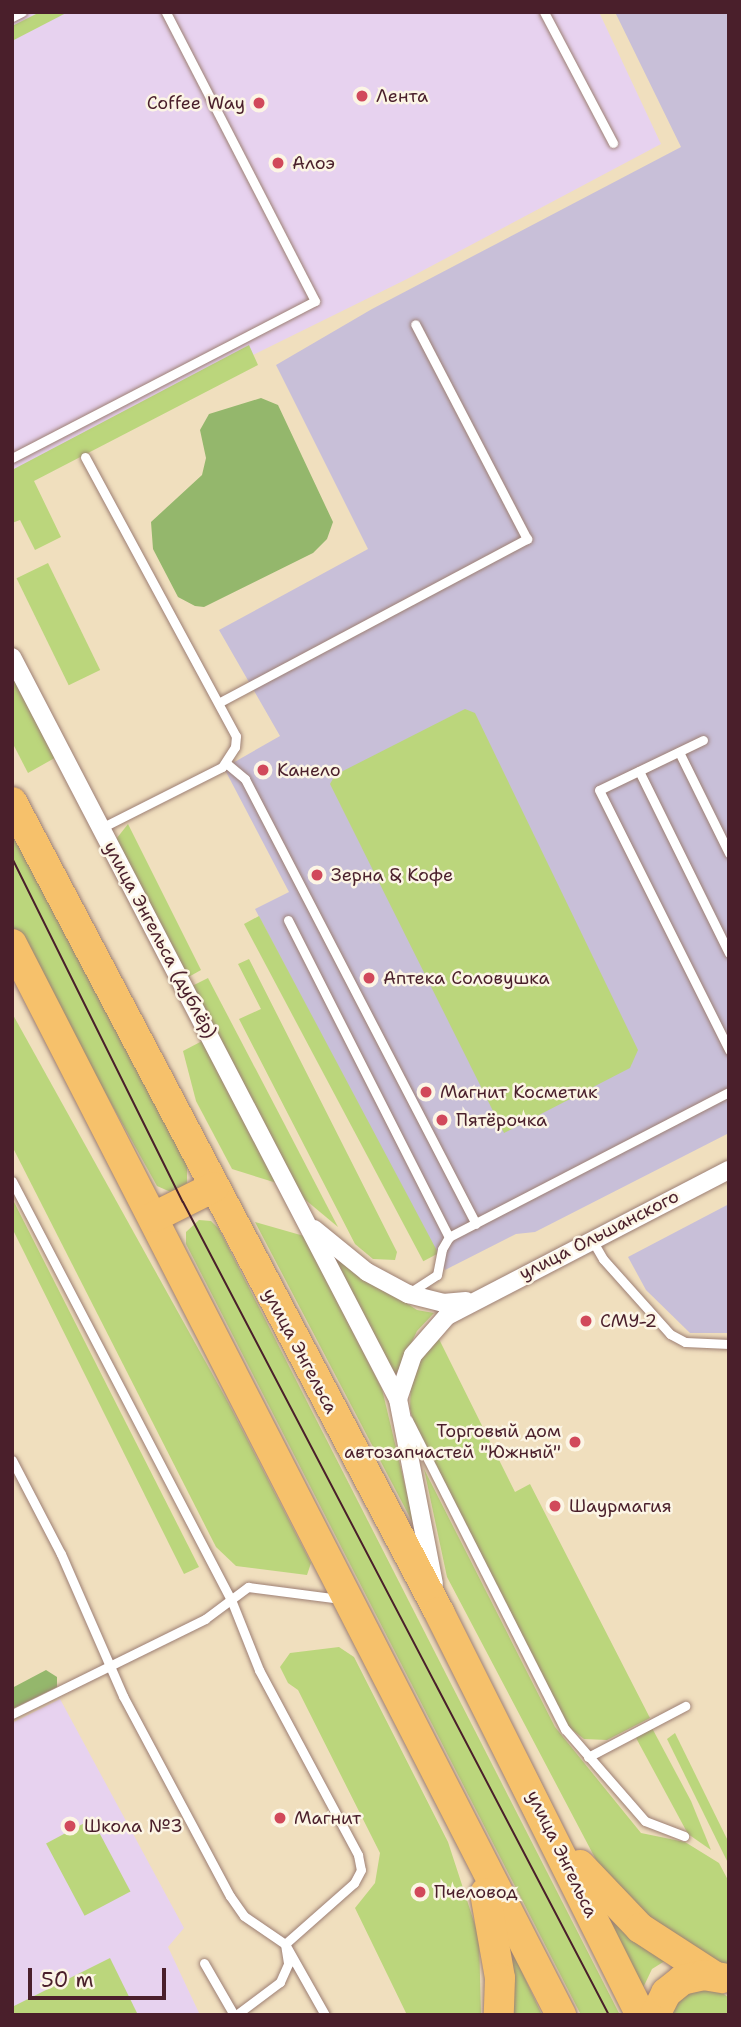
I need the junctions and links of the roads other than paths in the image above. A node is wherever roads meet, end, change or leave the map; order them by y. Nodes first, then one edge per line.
1 (22, 12) edge
2 (166, 12) edge
3 (544, 12) edge
4 (12, 17) edge
5 (612, 143) dead end
6 (415, 324) dead end
7 (14, 453) edge
8 (85, 457) dead end
9 (12, 657) edge
10 (220, 702) junction
11 (703, 740) dead end
12 (679, 752) junction
13 (226, 763) junction
14 (639, 771) junction
15 (12, 802) edge
16 (102, 828) junction
17 (729, 853) edge
18 (288, 920) dead end
19 (12, 944) edge
20 (729, 953) edge
21 (729, 1050) edge
22 (729, 1092) edge
23 (729, 1170) edge
24 (12, 1181) edge
25 (214, 1187) junction
26 (154, 1217) junction
27 (307, 1223) junction
28 (476, 1224) junction
29 (449, 1237) junction
30 (592, 1239) junction
31 (408, 1294) junction
32 (470, 1301) junction
33 (729, 1344) edge
34 (398, 1399) junction
35 (12, 1460) edge
36 (349, 1601) junction
37 (232, 1602) junction
38 (439, 1612) junction
39 (110, 1668) junction
40 (685, 1706) dead end
41 (12, 1714) edge
42 (588, 1757) junction
43 (542, 1812) junction
44 (684, 1836) dead end
45 (476, 1855) junction
46 (285, 1944) junction
47 (204, 1963) dead end
48 (721, 1979) edge
49 (235, 2015) edge
50 (325, 2015) edge
51 (499, 2015) edge
52 (561, 2015) edge
53 (641, 2015) edge
54 (655, 2015) edge

1 - 4 lane
2 - 7 lane
3 - 5 lane
6 - 10 lane
8 - 10 lane
9 - 16 street, улица Энгельса (дублёр)
10 - 13 lane
11 - 12 lane
12 - 14 lane
12 - 17 lane
13 - 16 lane
13 - 28 lane
14 - 20 lane
14 - 21 lane
15 - 25 main road, улица Энгельса
16 - 27 street, улица Энгельса (дублёр)
18 - 29 lane
19 - 26 main road
22 - 28 lane
23 - 30 street, улица Ольшанского
24 - 37 lane
25 - 26 main road
25 - 38 main road, улица Энгельса
26 - 36 main road
27 - 31 street
27 - 34 street, улица Энгельса (дублёр)
28 - 29 lane
29 - 31 lane
30 - 32 street, улица Ольшанского
30 - 33 lane
31 - 32 street
32 - 34 street
34 - 38 street, улица Энгельса (дублёр)
34 - 42 lane
35 - 39 lane
36 - 37 lane
36 - 45 main road
37 - 39 lane
37 - 46 lane
38 - 43 main road, улица Энгельса
39 - 41 lane
39 - 46 lane
40 - 42 lane
42 - 44 lane
43 - 48 main road
43 - 53 main road, улица Энгельса
45 - 51 main road
45 - 52 main road
46 - 49 lane
46 - 50 lane
47 - 49 lane
48 - 54 main road

